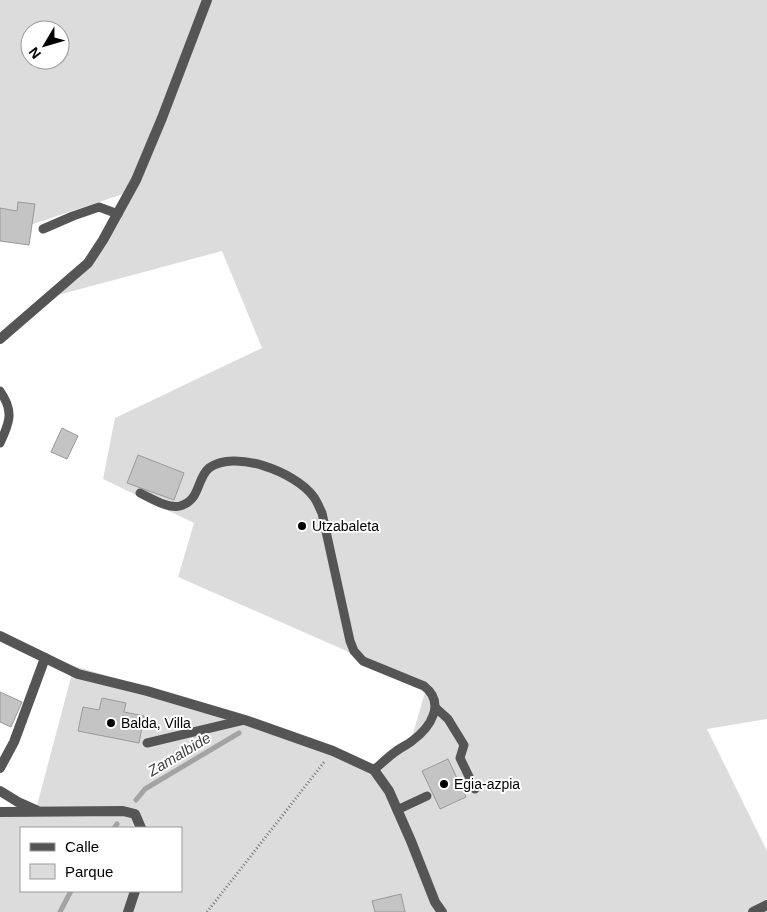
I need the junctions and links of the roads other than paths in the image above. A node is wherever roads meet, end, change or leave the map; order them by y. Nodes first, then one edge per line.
1 (207, 0) edge
2 (118, 214) junction
3 (43, 229) dead end
4 (0, 339) edge
5 (0, 391) edge
6 (0, 443) edge
7 (140, 493) dead end
8 (0, 636) edge
9 (45, 658) junction
10 (436, 708) junction
11 (245, 720) junction
12 (147, 743) dead end
13 (0, 768) edge
14 (374, 770) junction
15 (475, 789) dead end
16 (0, 791) edge
17 (427, 796) dead end
18 (397, 810) junction
19 (0, 812) edge
20 (40, 812) junction
21 (141, 827) edge
22 (135, 892) edge
23 (767, 905) edge
24 (128, 912) edge
25 (442, 912) edge
26 (753, 912) edge

1 - 2 street
2 - 3 lane
2 - 4 street
5 - 6 lane
7 - 10 lane
8 - 9 street
9 - 11 street
9 - 13 street
10 - 14 lane
10 - 15 lane
11 - 12 lane
11 - 14 street
14 - 18 street
16 - 20 street
17 - 18 lane
18 - 25 street
19 - 20 street
20 - 21 street
22 - 24 street
23 - 26 street

